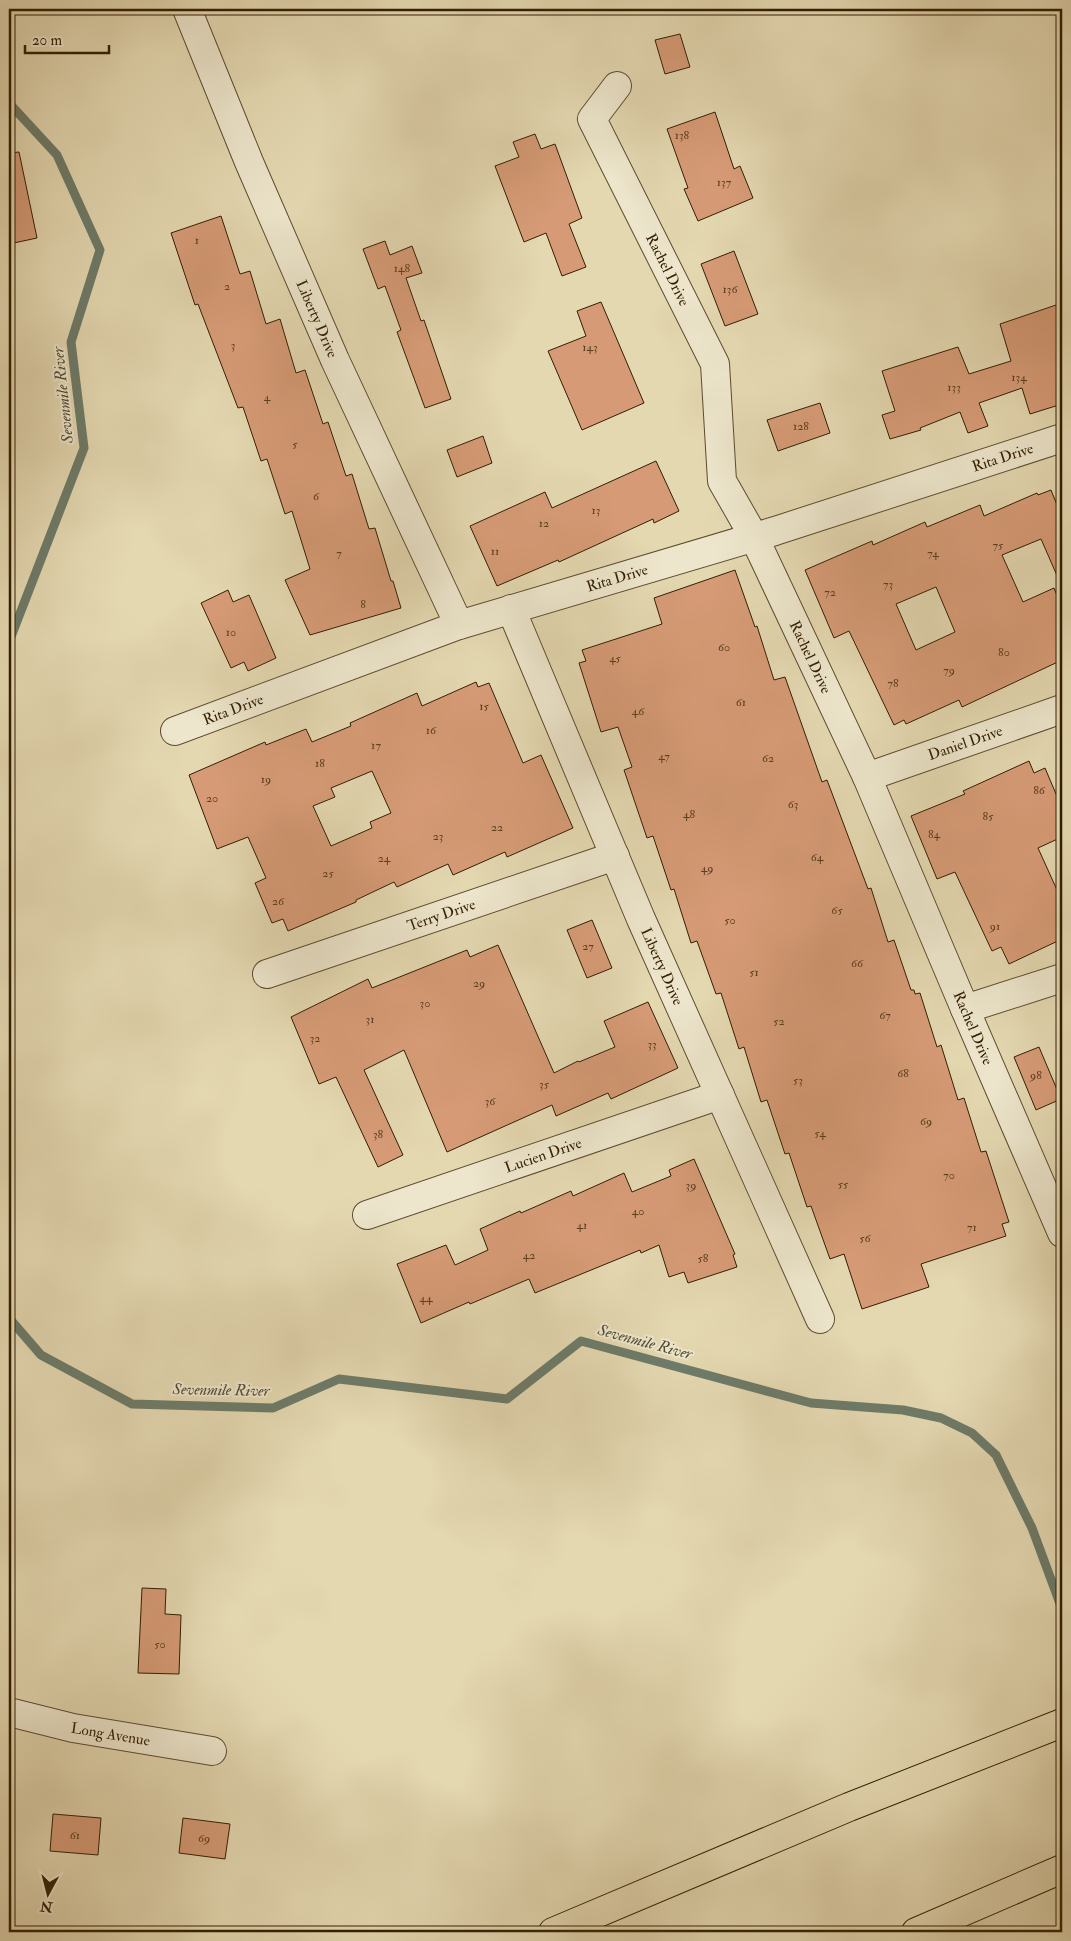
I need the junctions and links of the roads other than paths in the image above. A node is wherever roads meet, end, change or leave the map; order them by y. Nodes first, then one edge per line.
1 (187, 9) edge
2 (617, 86) dead end
3 (1062, 438) edge
4 (754, 537) junction
5 (511, 609) junction
6 (459, 625) junction
7 (1062, 709) edge
8 (175, 731) dead end
9 (867, 777) junction
10 (615, 856) junction
11 (267, 974) dead end
12 (1062, 978) edge
13 (965, 1009) junction
14 (720, 1095) junction
15 (367, 1214) dead end
16 (1062, 1233) edge
17 (820, 1319) dead end
18 (9, 1712) edge
19 (1062, 1723) edge
20 (212, 1751) dead end
21 (1062, 1869) edge
22 (553, 1932) edge
23 (916, 1932) edge

1 - 6 street, Liberty Drive
2 - 4 street, Rachel Drive
3 - 4 street, Rita Drive
4 - 5 street, Rita Drive
4 - 9 street, Rachel Drive
5 - 6 street, Rita Drive
5 - 10 street, Liberty Drive
6 - 8 street, Rita Drive
7 - 9 street, Daniel Drive
9 - 13 street, Rachel Drive
10 - 11 street, Terry Drive
10 - 14 street, Liberty Drive
12 - 13 street
13 - 16 street, Rachel Drive
14 - 15 street, Lucien Drive
14 - 17 street, Liberty Drive
18 - 20 street, Long Avenue
19 - 22 highway
21 - 23 highway

